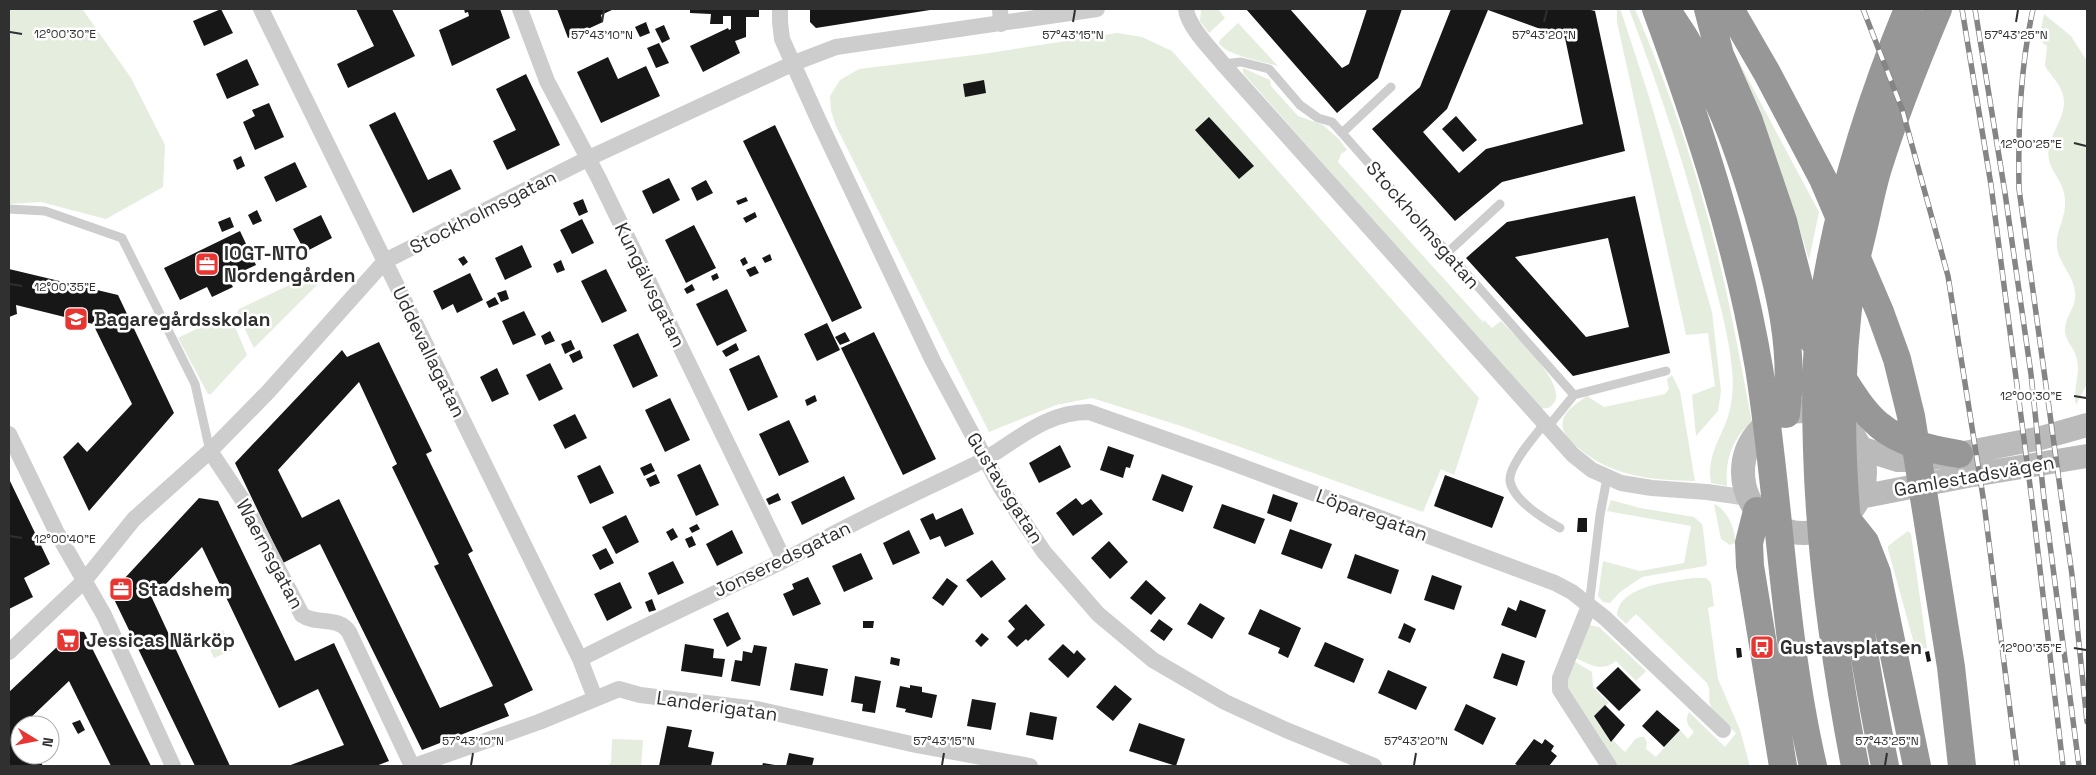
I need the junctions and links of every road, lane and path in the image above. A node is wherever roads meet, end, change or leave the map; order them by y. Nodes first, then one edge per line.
1 (261, 9) edge
2 (520, 9) edge
3 (780, 9) edge
4 (1097, 9) edge
5 (1186, 9) edge
6 (1656, 9) edge
7 (1666, 9) edge
8 (1708, 9) edge
9 (1730, 9) edge
10 (1908, 9) edge
11 (1938, 9) edge
12 (1001, 16) edge
13 (794, 63) junction
14 (1224, 64) junction
15 (1391, 87) dead end
16 (1342, 133) junction
17 (589, 158) junction
18 (1500, 204) dead end
19 (9, 209) edge
20 (1447, 253) junction
21 (385, 261) junction
22 (1808, 323) junction
23 (1666, 371) dead end
24 (1574, 395) junction
25 (1786, 414) junction
26 (2087, 425) edge
27 (1546, 426) junction
28 (9, 435) edge
29 (1853, 438) junction
30 (210, 451) junction
31 (1959, 454) junction
32 (2087, 456) edge
33 (985, 460) junction
34 (1607, 478) junction
35 (1753, 505) junction
36 (1852, 508) junction
37 (1560, 528) dead end
38 (784, 560) junction
39 (84, 581) junction
40 (1589, 606) junction
41 (9, 652) edge
42 (580, 659) junction
43 (595, 698) junction
44 (1723, 730) dead end
45 (173, 766) edge
46 (413, 766) edge
47 (1030, 766) edge
48 (1374, 766) edge
49 (1608, 766) edge
50 (1782, 766) edge
51 (1813, 766) edge
52 (1855, 766) edge
53 (1885, 766) edge
54 (1917, 766) edge
55 (1962, 766) edge

1 - 21 street, Uddevallagatan
2 - 17 street, Kungälvsgatan
3 - 13 street, Gustavsgatan
4 - 12 street, Stockholmsgatan
5 - 14 street
6 - 51 highway
7 - 25 highway
8 - 22 highway
9 - 55 highway
10 - 52 highway
11 - 53 highway
12 - 13 street, Stockholmsgatan
13 - 17 street, Stockholmsgatan
13 - 33 street, Gustavsgatan
14 - 16 lane, Stockholmsgatan
14 - 27 street
15 - 16 lane
16 - 20 lane, Stockholmsgatan
17 - 21 street, Stockholmsgatan
17 - 38 street, Kungälvsgatan
18 - 20 lane
19 - 30 lane
20 - 24 lane, Stockholmsgatan
21 - 30 street, Stockholmsgatan
21 - 42 street, Uddevallagatan
22 - 29 highway
22 - 31 highway
23 - 24 lane
24 - 27 lane
25 - 29 main road, Gamlestadsvägen
25 - 35 main road, Gamlestadsvägen
26 - 31 main road, Gamlestadsvägen
27 - 34 street
27 - 37 lane
28 - 39 street
29 - 31 main road, Gamlestadsvägen
29 - 36 main road, Gamlestadsvägen
30 - 39 street, Stockholmsgatan
30 - 46 street, Waernsgatan
32 - 36 main road, Gamlestadsvägen
33 - 38 street, Jonseredsgatan
33 - 40 street, Löparegatan
33 - 48 street, Gustavsgatan
34 - 35 street
34 - 40 lane
35 - 36 main road, Gamlestadsvägen
35 - 50 highway
36 - 54 highway
38 - 42 street, Jonseredsgatan
39 - 41 street, Stockholmsgatan
39 - 45 street
40 - 44 street, Löparegatan
40 - 49 street
42 - 43 street, Uddevallagatan
43 - 46 street, Landerigatan
43 - 47 street, Landerigatan

